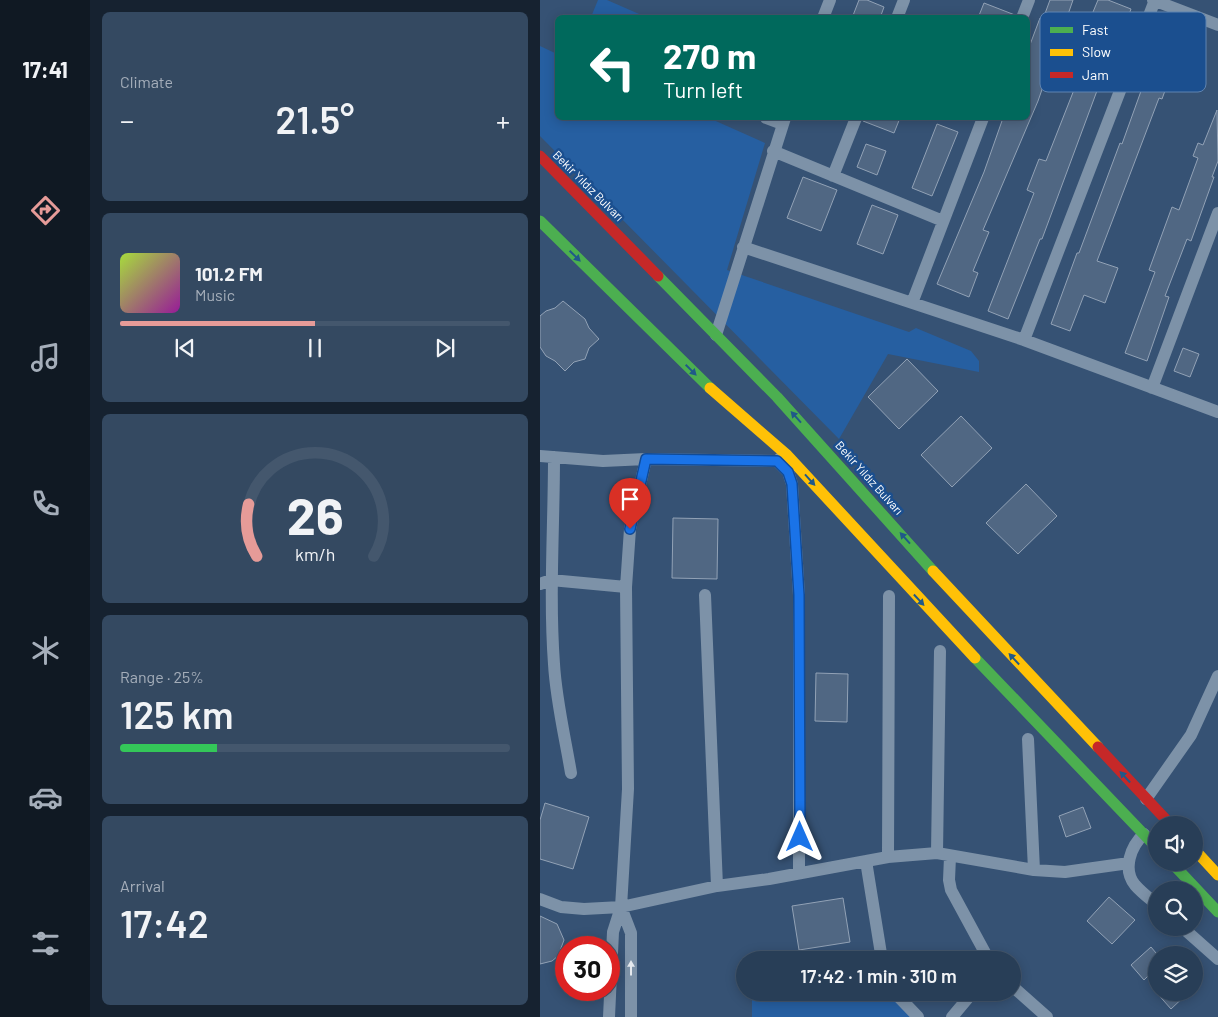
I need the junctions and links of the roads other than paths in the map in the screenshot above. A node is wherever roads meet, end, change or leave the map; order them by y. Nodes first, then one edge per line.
1 (830, 0) edge
2 (904, 0) edge
3 (1029, 0) edge
4 (1154, 0) edge
5 (1149, 12) edge
6 (1185, 12) edge
7 (824, 15) edge
8 (898, 15) edge
9 (1023, 15) edge
10 (1206, 20) edge
11 (1218, 25) edge
12 (1119, 92) edge
13 (855, 120) edge
14 (982, 120) edge
15 (783, 121) edge
16 (773, 151) junction
17 (540, 156) edge
18 (833, 176) junction
19 (1218, 213) edge
20 (943, 221) junction
21 (540, 222) edge
22 (743, 247) junction
23 (912, 303) junction
24 (716, 335) junction
25 (1024, 340) junction
26 (1152, 388) junction
27 (1218, 412) edge
28 (540, 456) edge
29 (554, 457) junction
30 (782, 458) junction
31 (646, 459) junction
32 (546, 582) edge
33 (626, 587) junction
34 (705, 595) dead end
35 (889, 596) dead end
36 (940, 650) dead end
37 (1218, 676) edge
38 (1028, 739) dead end
39 (571, 773) dead end
40 (1146, 799) junction
41 (1162, 816) edge
42 (1144, 834) junction
43 (1148, 838) edge
44 (937, 854) junction
45 (888, 857) junction
46 (950, 857) junction
47 (1203, 859) edge
48 (866, 861) junction
49 (1129, 863) junction
50 (1034, 870) junction
51 (1179, 871) edge
52 (799, 873) junction
53 (1218, 875) edge
54 (717, 886) junction
55 (1148, 897) edge
56 (540, 899) edge
57 (622, 907) junction
58 (1218, 912) edge
59 (1192, 936) edge
60 (881, 951) edge
61 (984, 951) edge
62 (1218, 959) edge
63 (1021, 994) edge
64 (903, 1001) edge
65 (965, 1001) edge
66 (608, 1017) edge
67 (632, 1017) edge
68 (918, 1017) edge
69 (952, 1017) edge
70 (1047, 1017) edge

1 - 7 street
2 - 8 street
3 - 9 street
4 - 5 street
4 - 6 street
10 - 11 street
12 - 25 street
13 - 18 street
14 - 20 street
15 - 16 street
16 - 18 street
16 - 22 street
17 - 24 main road, Bekir Yıldız Bulvarı
18 - 20 street
19 - 26 street
20 - 23 street
21 -> 30 main road
22 - 23 street
22 - 24 street
23 - 25 street
40 -> 24 main road, Bekir Yıldız Bulvarı
25 - 26 street
26 - 27 street
28 - 29 street
29 - 31 street
29 - 32 street
30 - 31 street
30 -> 42 main road
30 - 52 street
31 - 33 street
32 - 33 street
32 - 39 street
33 - 57 street
34 - 54 street
35 - 45 street
36 - 44 street
37 - 40 street
38 - 50 street
40 - 41 main road, Bekir Yıldız Bulvarı
42 - 43 main road
42 - 49 street
44 - 45 street
44 - 46 street
45 - 48 street
46 - 50 street
46 - 61 street
47 - 53 main road
48 - 52 street
48 - 60 street
49 - 50 street
49 - 55 street
51 - 58 main road
52 - 54 street
54 - 57 street
56 - 57 street
57 - 66 street
67 -> 57 street
59 - 62 street
63 - 70 street
64 - 68 street
65 - 69 street

